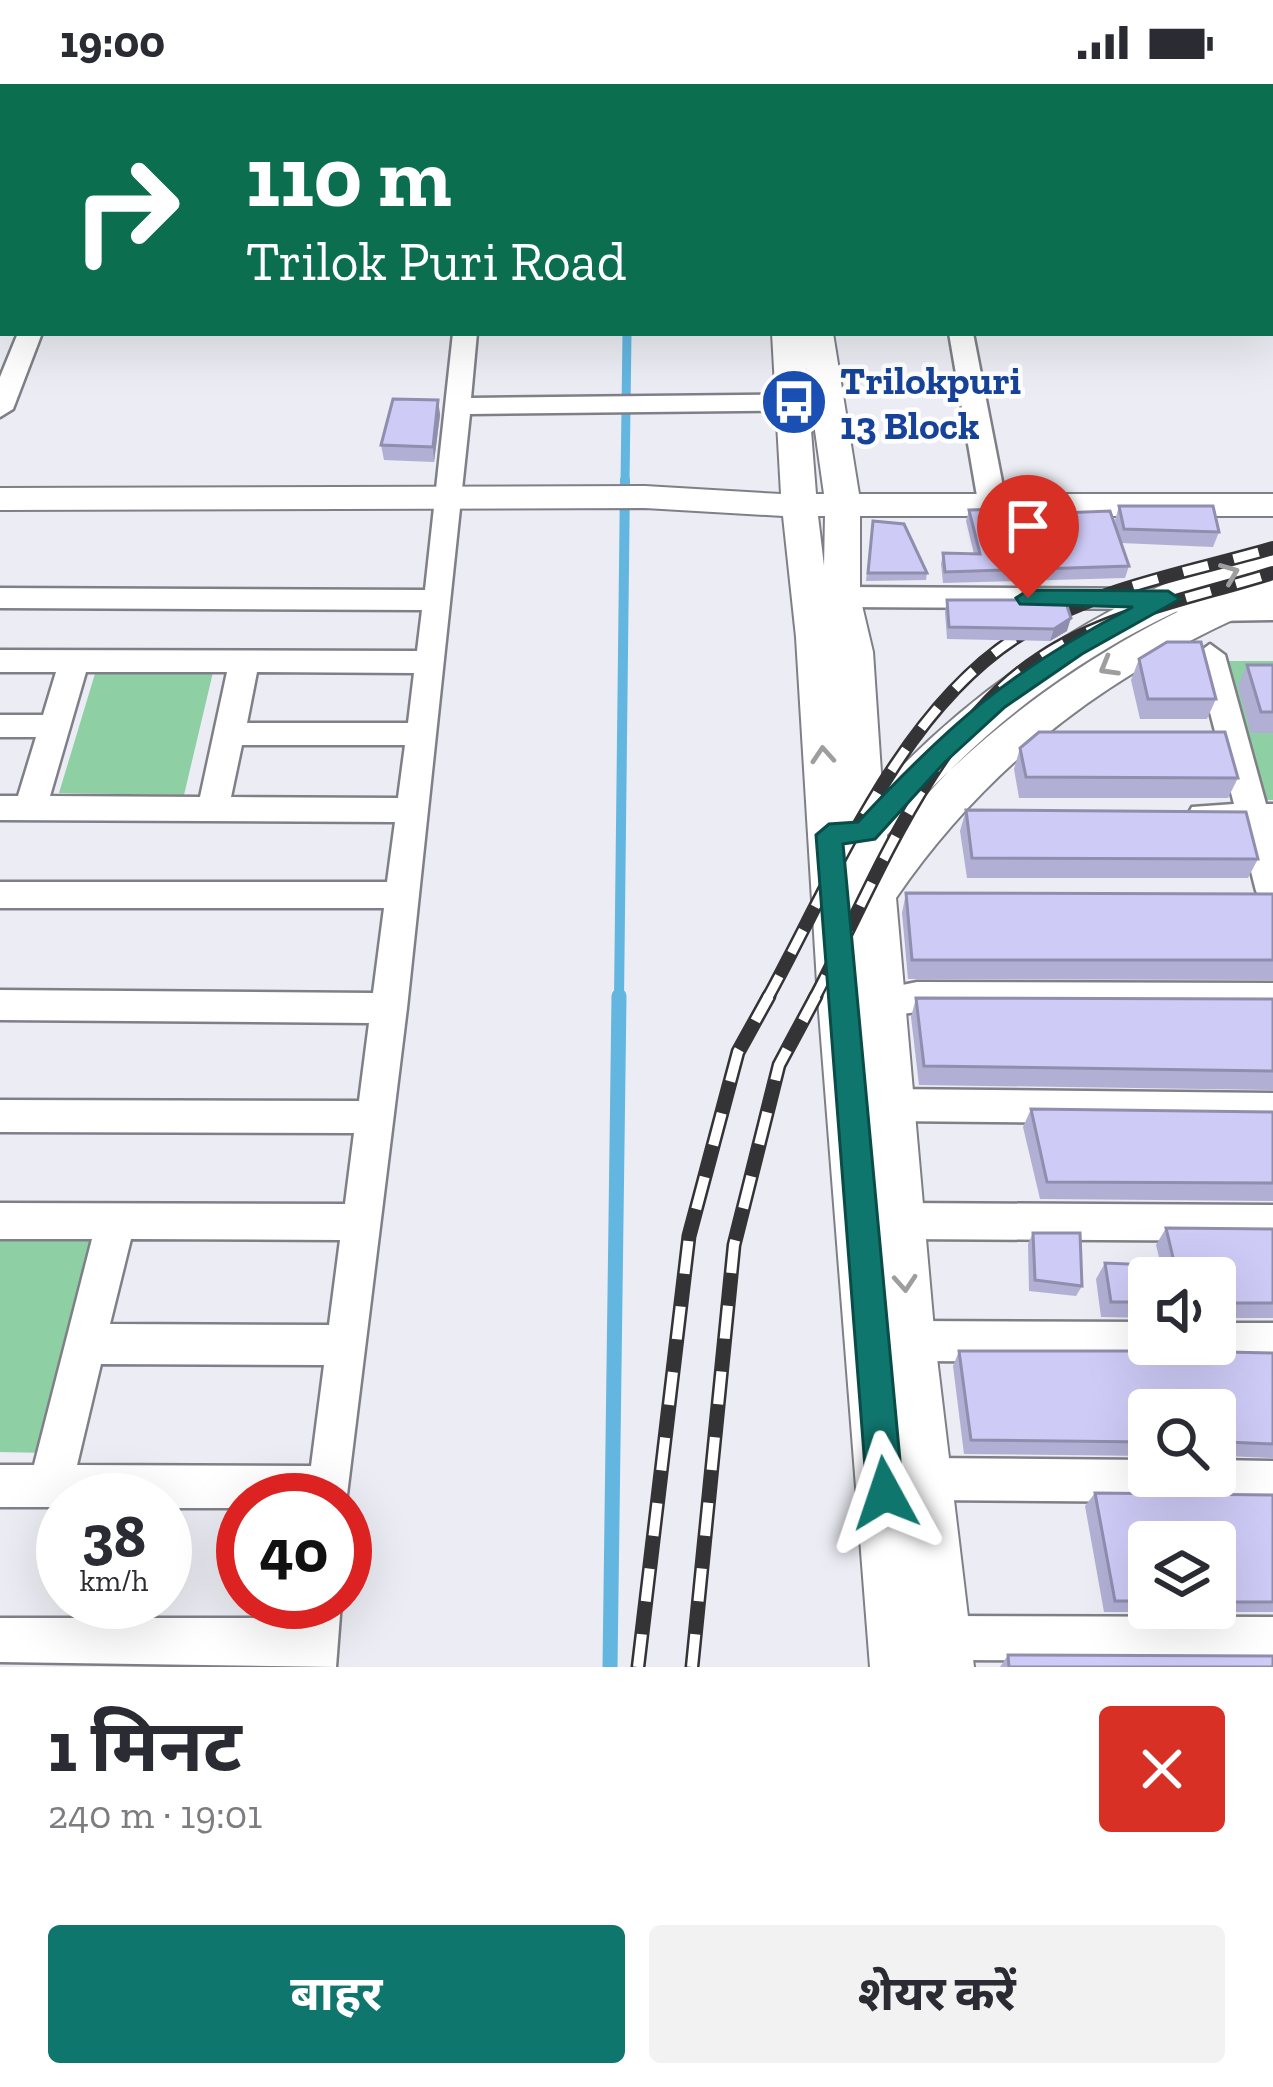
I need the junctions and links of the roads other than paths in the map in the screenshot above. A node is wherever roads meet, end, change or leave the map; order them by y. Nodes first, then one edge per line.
1 (29, 336) edge
2 (465, 336) edge
3 (789, 336) edge
4 (817, 336) edge
5 (962, 336) edge
6 (810, 402) junction
7 (456, 406) junction
8 (0, 409) edge
9 (445, 498) junction
10 (0, 499) edge
11 (992, 502) junction
12 (821, 504) junction
13 (1273, 505) edge
14 (1273, 557) edge
15 (1273, 588) edge
16 (842, 597) junction
17 (0, 598) edge
18 (1168, 599) junction
19 (438, 600) junction
20 (1273, 610) edge
21 (1211, 611) junction
22 (1210, 655) edge
23 (0, 661) edge
24 (74, 661) junction
25 (244, 662) junction
26 (428, 662) junction
27 (0, 726) edge
28 (54, 726) junction
29 (230, 734) junction
30 (419, 734) junction
31 (1010, 736) junction
32 (1054, 736) edge
33 (1189, 736) edge
34 (1233, 736) junction
35 (15, 808) edge
36 (213, 809) junction
37 (409, 810) junction
38 (982, 814) edge
39 (1162, 815) edge
40 (1263, 816) edge
41 (927, 824) junction
42 (859, 826) junction
43 (0, 895) edge
44 (399, 895) junction
45 (898, 895) junction
46 (1265, 895) edge
47 (1273, 998) edge
48 (880, 1001) junction
49 (0, 1005) edge
50 (389, 1008) junction
51 (888, 1105) junction
52 (1273, 1109) edge
53 (0, 1116) edge
54 (374, 1118) junction
55 (0, 1221) edge
56 (116, 1221) junction
57 (902, 1221) junction
58 (361, 1222) junction
59 (1273, 1223) edge
60 (909, 1341) junction
61 (1128, 1342) edge
62 (1236, 1343) edge
63 (1273, 1343) edge
64 (86, 1344) junction
65 (347, 1345) junction
66 (54, 1473) edge
67 (331, 1473) edge
68 (926, 1479) junction
69 (1273, 1482) edge
70 (0, 1486) edge
71 (36, 1487) edge
72 (316, 1637) edge
73 (1273, 1639) edge
74 (0, 1640) edge
75 (944, 1652) edge
76 (899, 1667) edge

1 - 8 street
2 - 7 street
3 - 6 street
4 - 6 street
5 - 11 street
6 - 7 street
6 - 12 street
7 - 9 street
9 - 10 street
9 - 12 street
9 - 19 street
11 - 12 street
11 - 13 street
12 - 16 street
42 -> 12 street
18 -> 14 street
15 - 21 street
16 - 18 street
16 - 42 street
17 - 19 street
18 - 21 street
18 - 42 street
19 - 26 street
20 - 21 street
21 -> 31 street
22 - 34 street
23 - 24 street
24 - 25 street
24 - 28 street
25 - 26 street
25 - 29 street
26 - 30 street
27 - 28 street
28 - 35 street
29 - 30 street
29 - 36 street
30 - 37 street
31 - 32 street
31 - 41 street
33 - 34 street
34 - 40 street
35 - 36 street
36 - 37 street
37 - 44 street
38 - 41 street
39 - 40 street
40 - 46 street
41 - 42 street
41 - 45 street
42 - 45 street
42 - 76 street
43 - 44 street
44 - 50 street
45 - 48 street
47 - 48 street
48 - 51 street
49 - 50 street
50 - 54 street
51 - 52 street
51 - 57 street
53 - 54 street
54 - 58 street
55 - 56 street
56 - 58 street
56 - 64 street
57 - 59 street
57 -> 60 street
58 - 65 street
60 - 61 street
60 - 68 street
62 - 63 street
64 - 65 street
64 - 66 street
65 - 67 street
68 - 69 street
68 - 75 street
70 - 71 street
72 - 74 street
73 - 75 street

